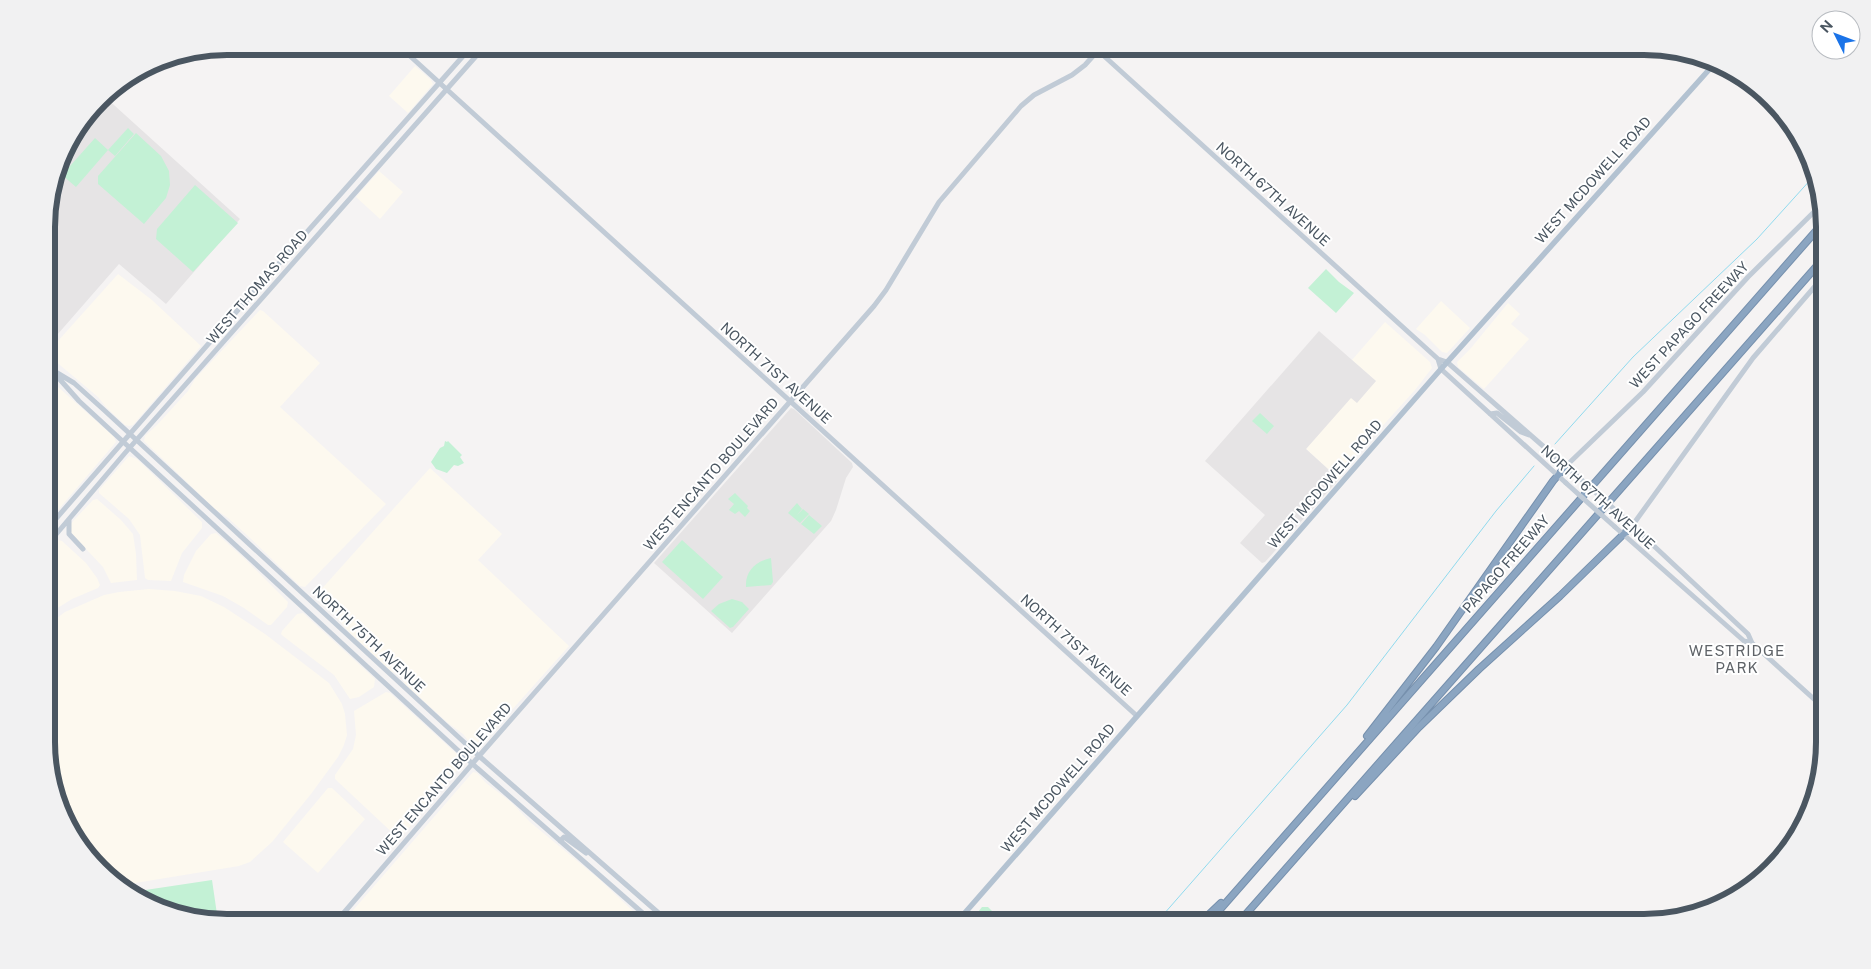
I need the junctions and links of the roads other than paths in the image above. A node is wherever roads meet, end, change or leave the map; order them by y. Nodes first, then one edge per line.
1 (409, 55) edge
2 (464, 55) edge
3 (477, 55) edge
4 (1094, 55) edge
5 (1108, 55) edge
6 (1710, 69) edge
7 (440, 83) junction
8 (447, 90) junction
9 (1815, 211) edge
10 (1816, 231) edge
11 (1816, 267) edge
12 (1816, 286) edge
13 (1438, 359) junction
14 (1448, 362) junction
15 (1442, 369) junction
16 (55, 372) edge
17 (55, 372) edge
18 (791, 401) junction
19 (1490, 414) junction
20 (130, 434) junction
21 (1536, 439) junction
22 (137, 440) junction
23 (123, 442) junction
24 (130, 448) junction
25 (1569, 464) junction
26 (1558, 476) junction
27 (70, 519) junction
28 (55, 520) edge
29 (1632, 526) junction
30 (55, 536) edge
31 (1624, 536) junction
32 (83, 549) dead end
33 (1752, 643) junction
34 (1816, 701) edge
35 (1138, 716) junction
36 (479, 756) junction
37 (472, 763) junction
38 (1343, 769) junction
39 (552, 820) junction
40 (1325, 825) junction
41 (560, 840) junction
42 (1259, 866) junction
43 (608, 869) junction
44 (344, 914) edge
45 (644, 914) edge
46 (660, 914) edge
47 (963, 914) edge
48 (1209, 914) edge
49 (1215, 914) edge
50 (1246, 914) edge

1 - 7 main road, NORTH 71ST AVENUE
2 - 7 main road, WEST THOMAS ROAD
3 - 8 main road, WEST THOMAS ROAD
4 - 18 main road, WEST ENCANTO BOULEVARD
5 - 13 main road, NORTH 67TH AVENUE
6 - 14 main road, WEST MCDOWELL ROAD
7 - 8 main road, NORTH 71ST AVENUE
7 - 20 main road, WEST THOMAS ROAD
8 - 18 main road, NORTH 71ST AVENUE
8 - 22 main road, WEST THOMAS ROAD
9 - 25 main road, WEST PAPAGO FREEWAY
10 - 38 highway, PAPAGO FREEWAY
11 - 40 highway
12 - 29 main road
13 - 14 main road, NORTH 67TH AVENUE
13 - 15 main road, NORTH 67TH AVENUE
14 - 15 main road, WEST MCDOWELL ROAD
14 - 21 main road, NORTH 67TH AVENUE
15 - 19 main road, NORTH 67TH AVENUE
15 - 35 main road, WEST MCDOWELL ROAD
16 - 20 main road, NORTH 75TH AVENUE
17 - 23 main road, NORTH 75TH AVENUE
18 - 35 main road, NORTH 71ST AVENUE
18 - 36 main road, WEST ENCANTO BOULEVARD
19 - 21 main road
19 - 26 main road, NORTH 67TH AVENUE
20 - 22 main road, NORTH 75TH AVENUE
20 - 23 main road, WEST THOMAS ROAD
21 - 25 main road, NORTH 67TH AVENUE
22 - 24 main road, WEST THOMAS ROAD
22 - 36 main road, NORTH 75TH AVENUE
23 - 24 main road, NORTH 75TH AVENUE
23 - 28 main road, WEST THOMAS ROAD
24 - 27 main road, WEST THOMAS ROAD
24 - 37 main road, NORTH 75TH AVENUE
25 - 26 highway
25 - 29 main road, NORTH 67TH AVENUE, bridge
26 - 31 main road, NORTH 67TH AVENUE, bridge
26 - 38 highway
27 - 30 main road, WEST THOMAS ROAD
27 - 32 main road
29 - 31 highway
29 - 33 main road, NORTH 67TH AVENUE
31 - 33 main road, NORTH 67TH AVENUE
31 - 40 highway
33 - 34 main road, NORTH 67TH AVENUE
35 - 47 main road, WEST MCDOWELL ROAD
36 - 37 main road, WEST ENCANTO BOULEVARD
36 - 39 main road, NORTH 75TH AVENUE
37 - 41 main road, NORTH 75TH AVENUE
37 - 44 main road, WEST ENCANTO BOULEVARD
38 - 42 highway, PAPAGO FREEWAY
39 - 41 main road
39 - 43 main road, NORTH 75TH AVENUE
40 - 50 highway
41 - 43 main road
41 - 45 main road, NORTH 75TH AVENUE
42 - 48 highway
42 - 49 highway, PAPAGO FREEWAY
43 - 46 main road, NORTH 75TH AVENUE

